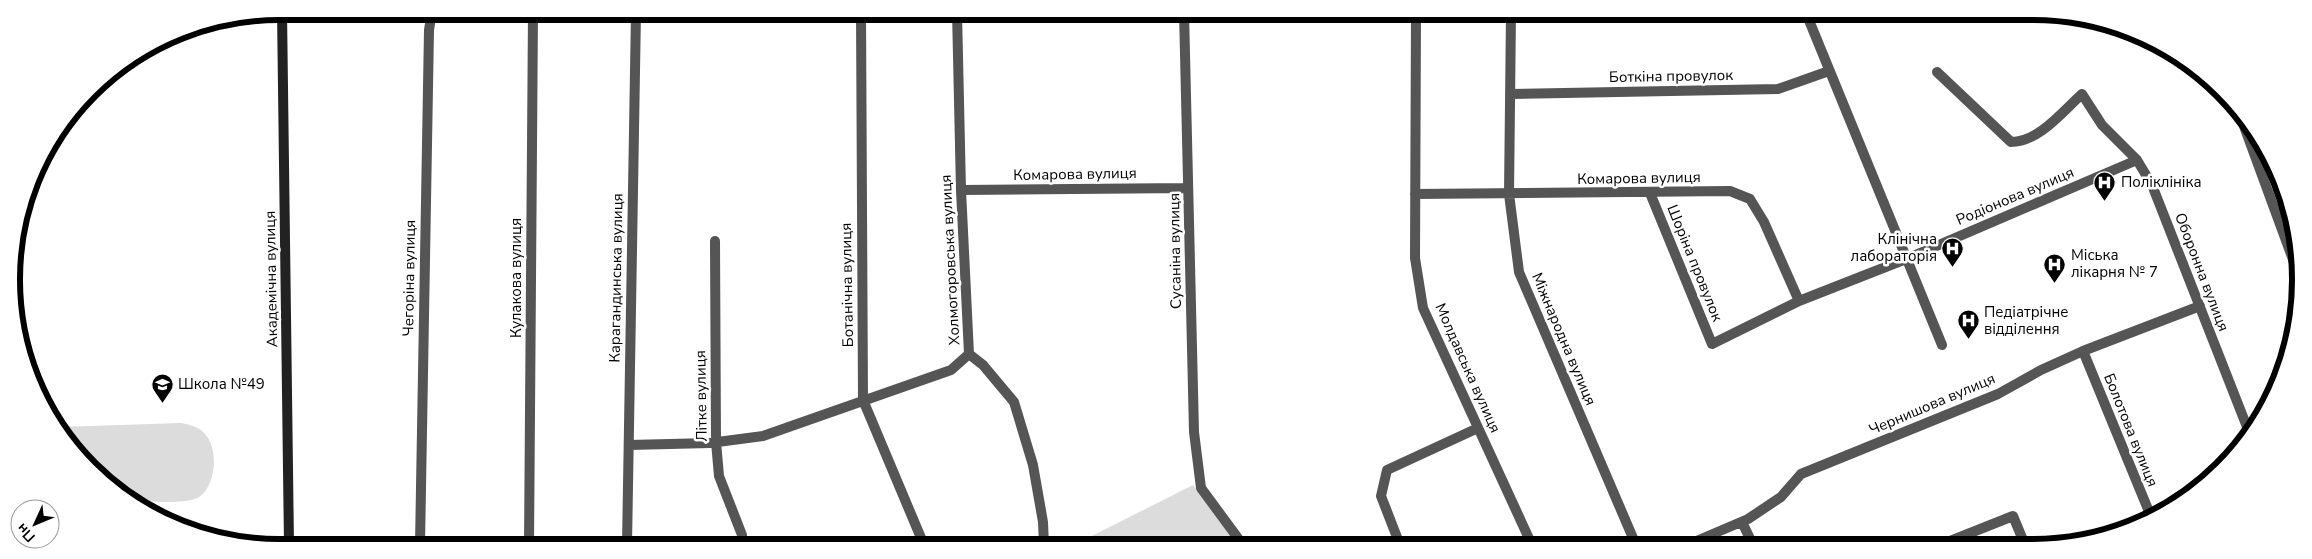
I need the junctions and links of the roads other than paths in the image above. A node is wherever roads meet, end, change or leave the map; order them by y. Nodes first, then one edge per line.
1 (282, 20) edge
2 (430, 20) edge
3 (533, 20) edge
4 (636, 20) edge
5 (861, 20) edge
6 (957, 20) edge
7 (1184, 20) edge
8 (1416, 20) edge
9 (1511, 20) edge
10 (1809, 20) edge
11 (1829, 71) junction
12 (1937, 72) dead end
13 (1510, 94) junction
14 (2247, 133) edge
15 (2137, 160) junction
16 (1188, 188) junction
17 (961, 190) junction
18 (1650, 193) junction
19 (1415, 194) junction
20 (1509, 194) junction
21 (715, 241) dead end
22 (2290, 252) edge
23 (1906, 258) junction
24 (1798, 302) junction
25 (2200, 306) junction
26 (1712, 344) joint
27 (1942, 345) dead end
28 (2083, 351) junction
29 (969, 354) junction
30 (863, 400) junction
31 (2247, 426) edge
32 (1478, 428) junction
33 (716, 442) junction
34 (629, 445) junction
35 (2148, 511) edge
36 (1742, 522) junction
37 (289, 539) edge
38 (420, 539) edge
39 (529, 539) edge
40 (627, 539) edge
41 (742, 539) edge
42 (921, 539) edge
43 (1044, 539) edge
44 (1238, 539) edge
45 (1397, 539) edge
46 (1529, 539) edge
47 (1633, 539) edge
48 (1702, 539) edge
49 (1749, 539) edge
50 (1957, 539) edge
51 (2022, 539) edge

1 - 37 main road, Академічна вулиця
2 - 38 street, Чегоріна вулиця
3 - 39 street, Кулакова вулиця
4 - 34 street, Карагандинська вулиця
5 - 30 street, Ботанічна вулиця
6 - 17 street, Холмогоровська вулиця
7 - 16 street, Сусаніна вулиця
8 - 19 street, Молдавська вулиця
9 - 13 street, Міжнародна вулиця
10 - 11 street
11 - 13 street, Боткіна провулок
11 - 23 street
12 - 15 street, Оборонна вулиця
13 - 20 street, Міжнародна вулиця
14 - 22 street
15 - 23 street, Родіонова вулиця
15 - 25 street, Оборонна вулиця
16 - 17 street, Комарова вулиця
16 - 44 street, Сусаніна вулиця
17 - 29 street, Холмогоровська вулиця
18 - 20 street, Комарова вулиця
18 - 24 street, Комарова вулиця
18 - 26 street, Шоріна провулок
19 - 20 street, Комарова вулиця
19 - 32 street, Молдавська вулиця
20 - 47 street, Міжнародна вулиця
21 - 33 street, Літке вулиця
23 - 24 street, Родіонова вулиця
23 - 27 street
24 - 26 street, Родіонова вулиця
25 - 28 street, Чернишова вулиця
25 - 31 street, Оборонна вулиця
28 - 35 street, Болотова вулиця
28 - 36 street, Чернишова вулиця
29 - 30 street
29 - 43 street, Холмогоровська вулиця
30 - 33 street
30 - 42 street, Ботанічна вулиця
32 - 45 street
32 - 46 street, Молдавська вулиця
33 - 34 street
33 - 41 street, Літке вулиця
34 - 40 street, Карагандинська вулиця
36 - 48 street, Чернишова вулиця
36 - 49 street
50 - 51 street

